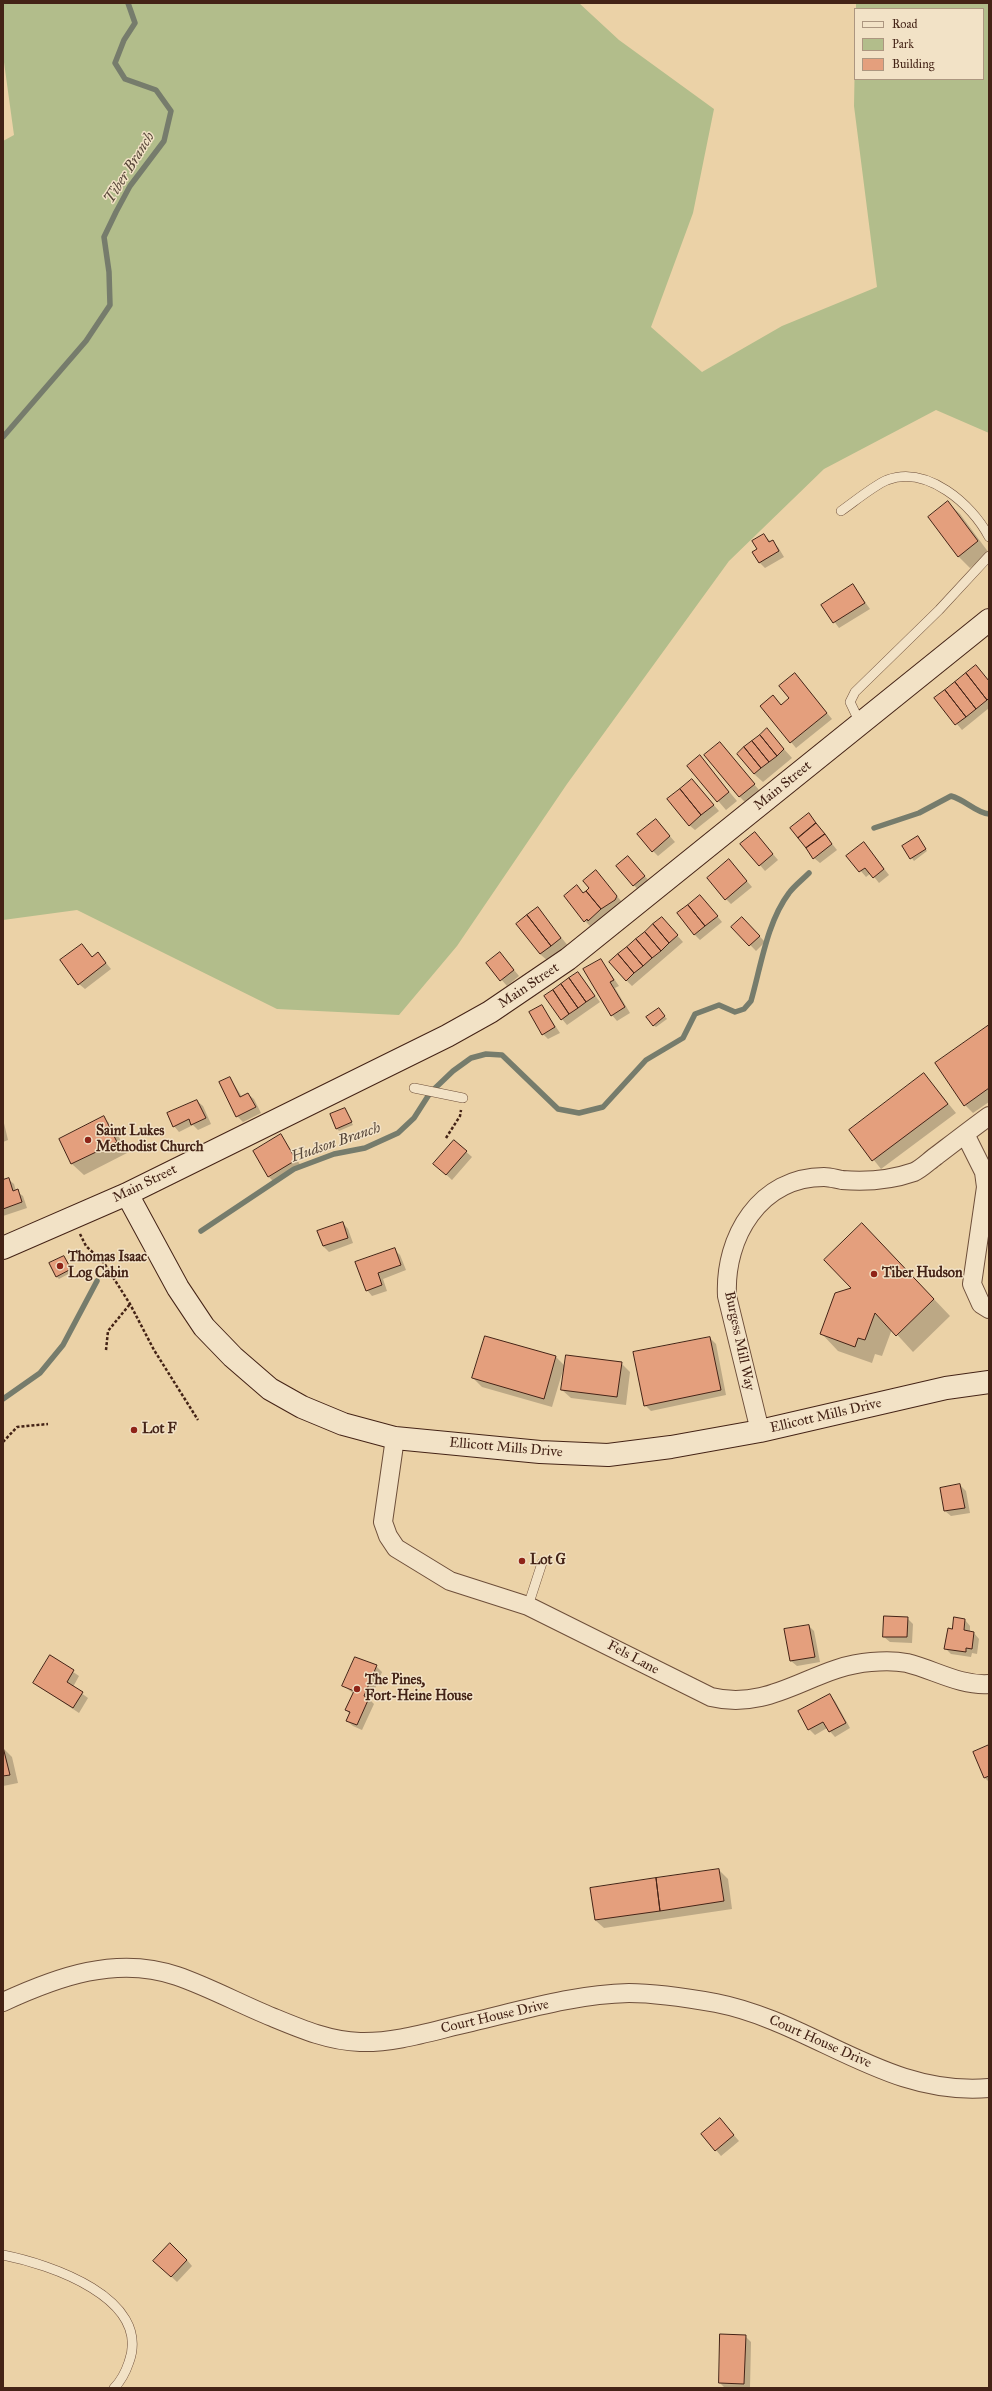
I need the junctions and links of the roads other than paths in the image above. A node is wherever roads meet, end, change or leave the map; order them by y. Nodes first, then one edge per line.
1 (841, 511) dead end
2 (989, 537) edge
3 (989, 556) edge
4 (989, 620) edge
5 (860, 724) junction
6 (414, 1088) dead end
7 (463, 1098) road end
8 (989, 1116) edge
9 (965, 1134) junction
10 (127, 1194) junction
11 (3, 1248) edge
12 (989, 1309) edge
13 (989, 1382) edge
14 (760, 1431) junction
15 (395, 1438) junction
16 (542, 1563) dead end
17 (528, 1606) junction
18 (989, 1684) edge
19 (3, 2002) edge
20 (989, 2088) edge
21 (3, 2255) edge
22 (114, 2388) edge

1 - 2 lane
3 - 5 lane
4 - 5 main road, Main Street
5 - 10 main road, Main Street
6 - 7 lane
8 - 9 street, Burgess Mill Way
9 - 12 street
9 - 14 street, Burgess Mill Way
10 - 11 main road, Main Street
10 - 15 main road, Ellicott Mills Drive
13 - 14 main road, Ellicott Mills Drive
14 - 15 main road, Ellicott Mills Drive
15 - 17 street, Fels Lane
16 - 17 lane
17 - 18 street, Fels Lane
19 - 20 street, Court House Drive
21 - 22 lane

